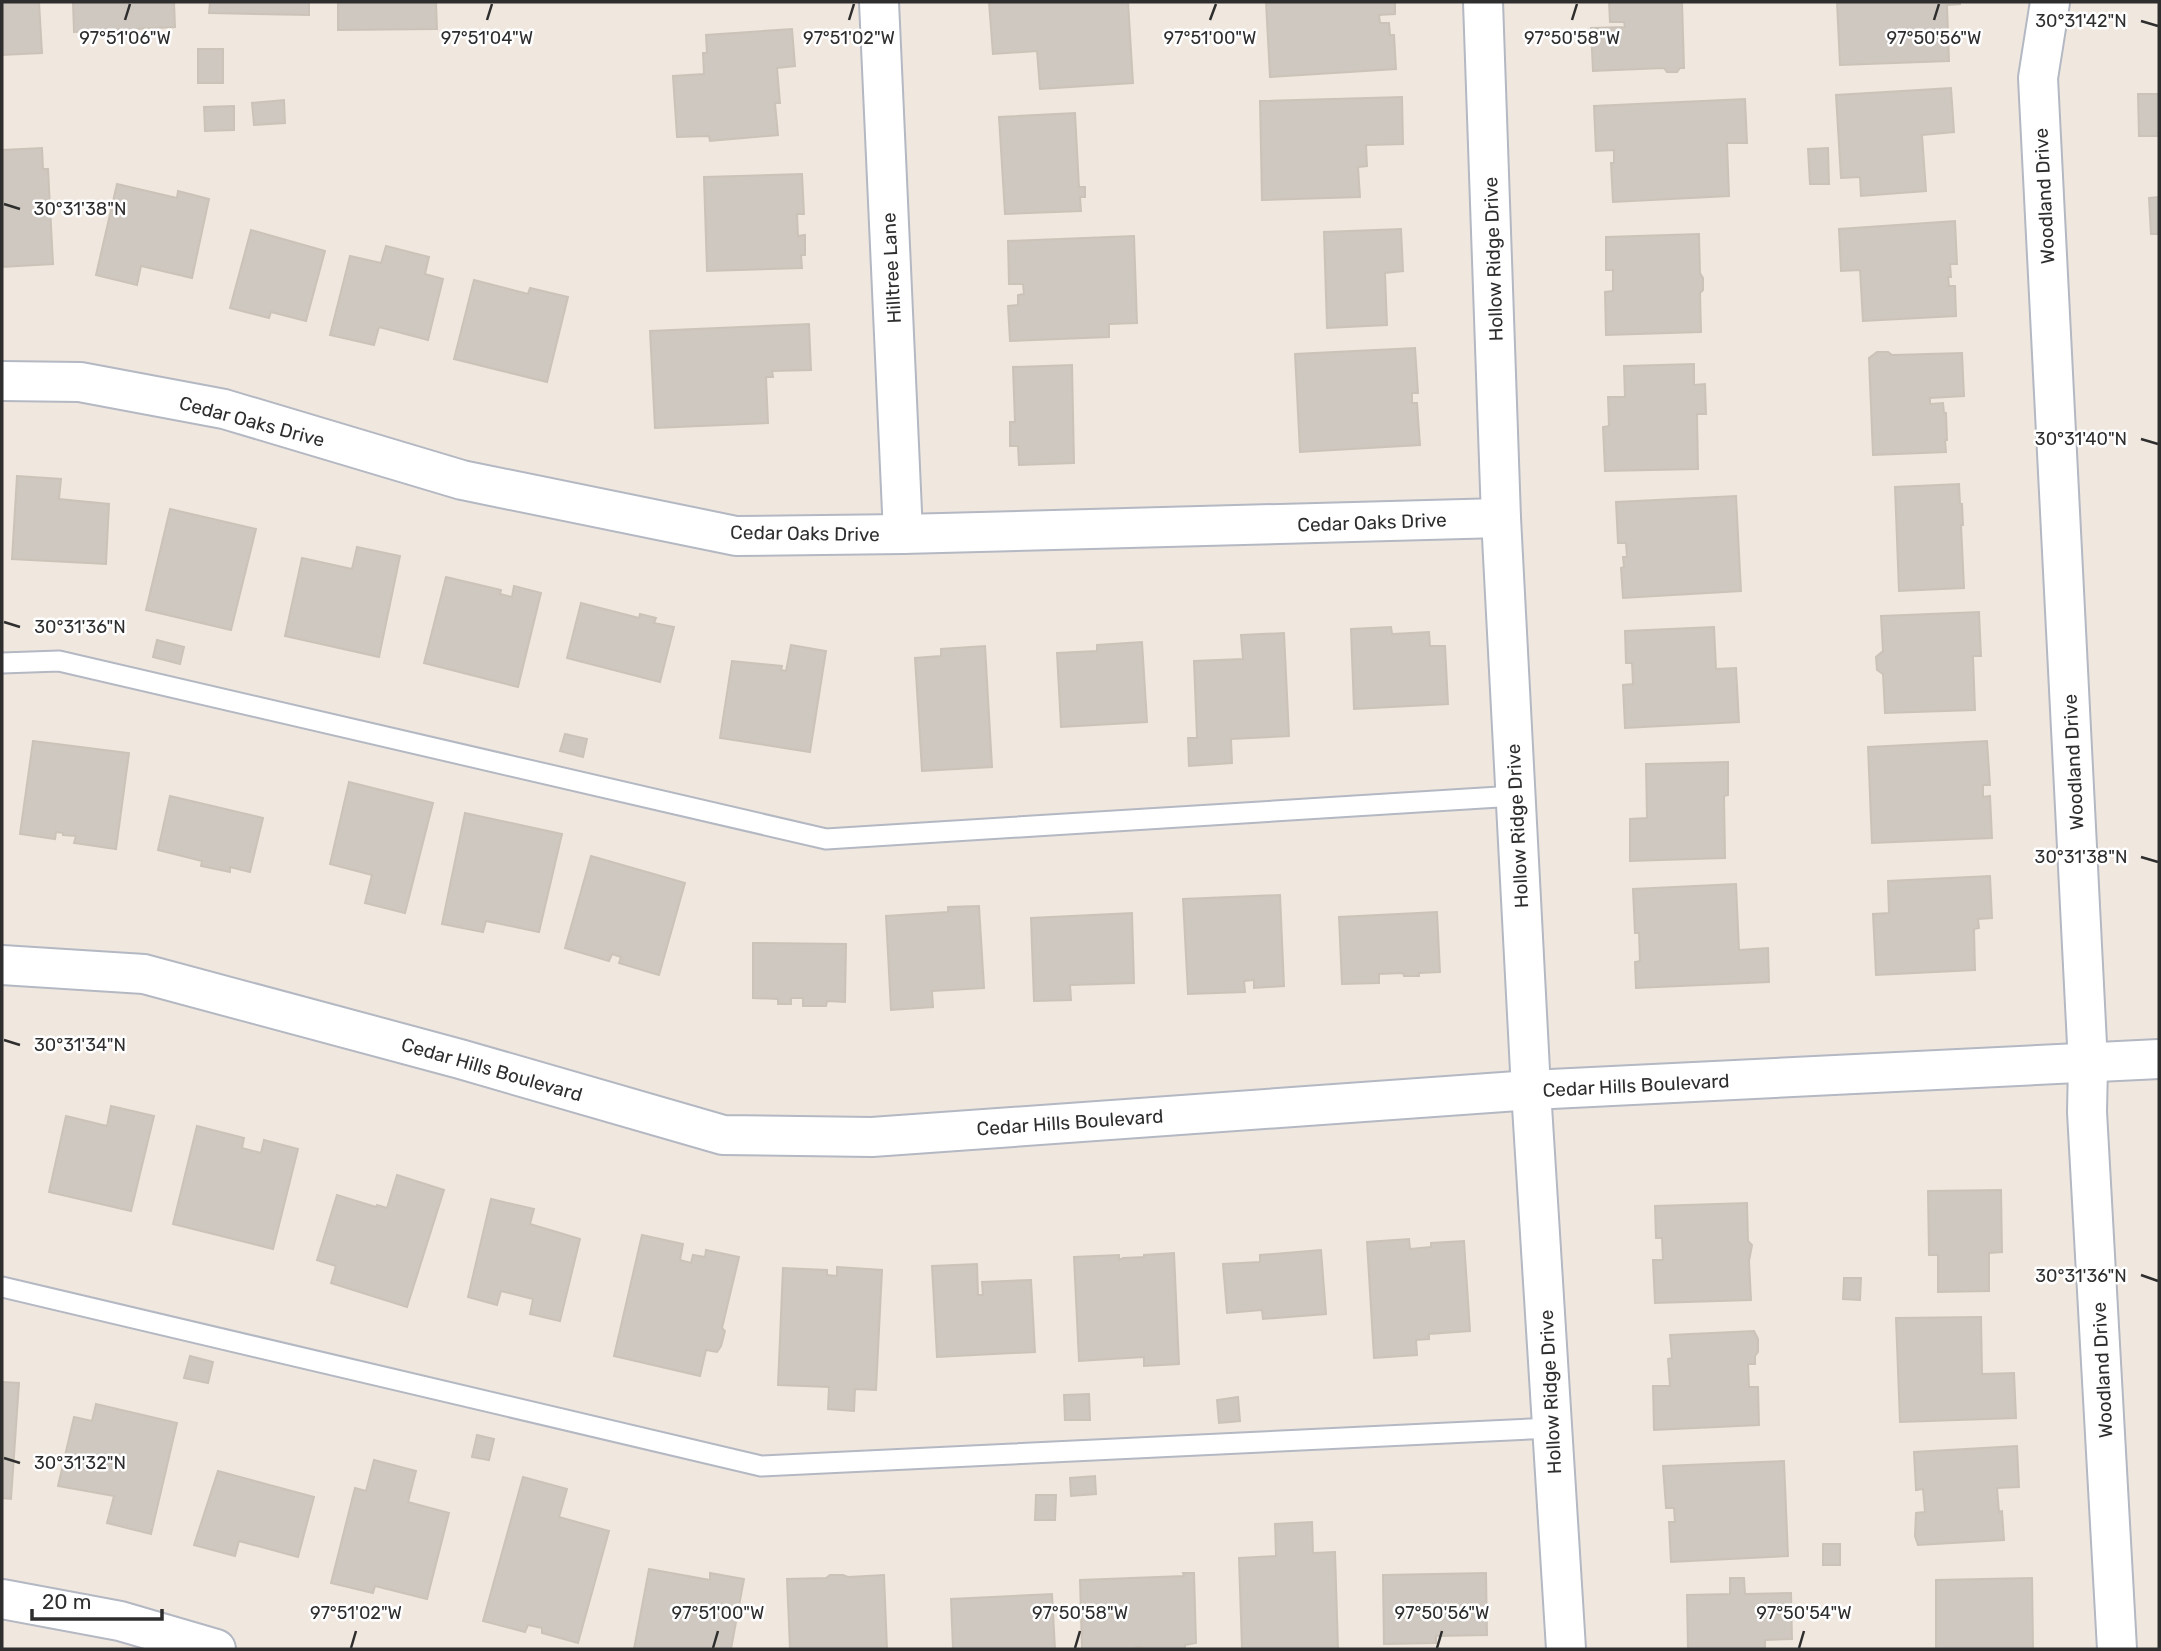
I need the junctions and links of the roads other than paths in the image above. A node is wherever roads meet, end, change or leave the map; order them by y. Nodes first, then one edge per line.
1 (879, 2) edge
2 (1483, 2) edge
3 (2050, 2) edge
4 (2, 381) edge
5 (1501, 518) junction
6 (903, 534) junction
7 (2, 663) edge
8 (1515, 796) junction
9 (2, 965) edge
10 (2159, 1059) edge
11 (2088, 1064) junction
12 (1531, 1090) junction
13 (2, 1287) edge
14 (1552, 1429) junction
15 (2, 1600) edge
16 (216, 1649) edge
17 (1566, 1649) edge
18 (2117, 1649) edge

1 - 6 street, Hilltree Lane
2 - 5 street, Hollow Ridge Drive
3 - 11 street, Woodland Drive
4 - 6 street, Cedar Oaks Drive
5 - 6 street, Cedar Oaks Drive
5 - 8 street, Hollow Ridge Drive
7 - 8 lane
8 - 12 street, Hollow Ridge Drive
9 - 12 street, Cedar Hills Boulevard
10 - 11 street, Cedar Hills Boulevard
11 - 12 street, Cedar Hills Boulevard
11 - 18 street, Woodland Drive
12 - 14 street, Hollow Ridge Drive
13 - 14 lane
14 - 17 street, Hollow Ridge Drive
15 - 16 street

